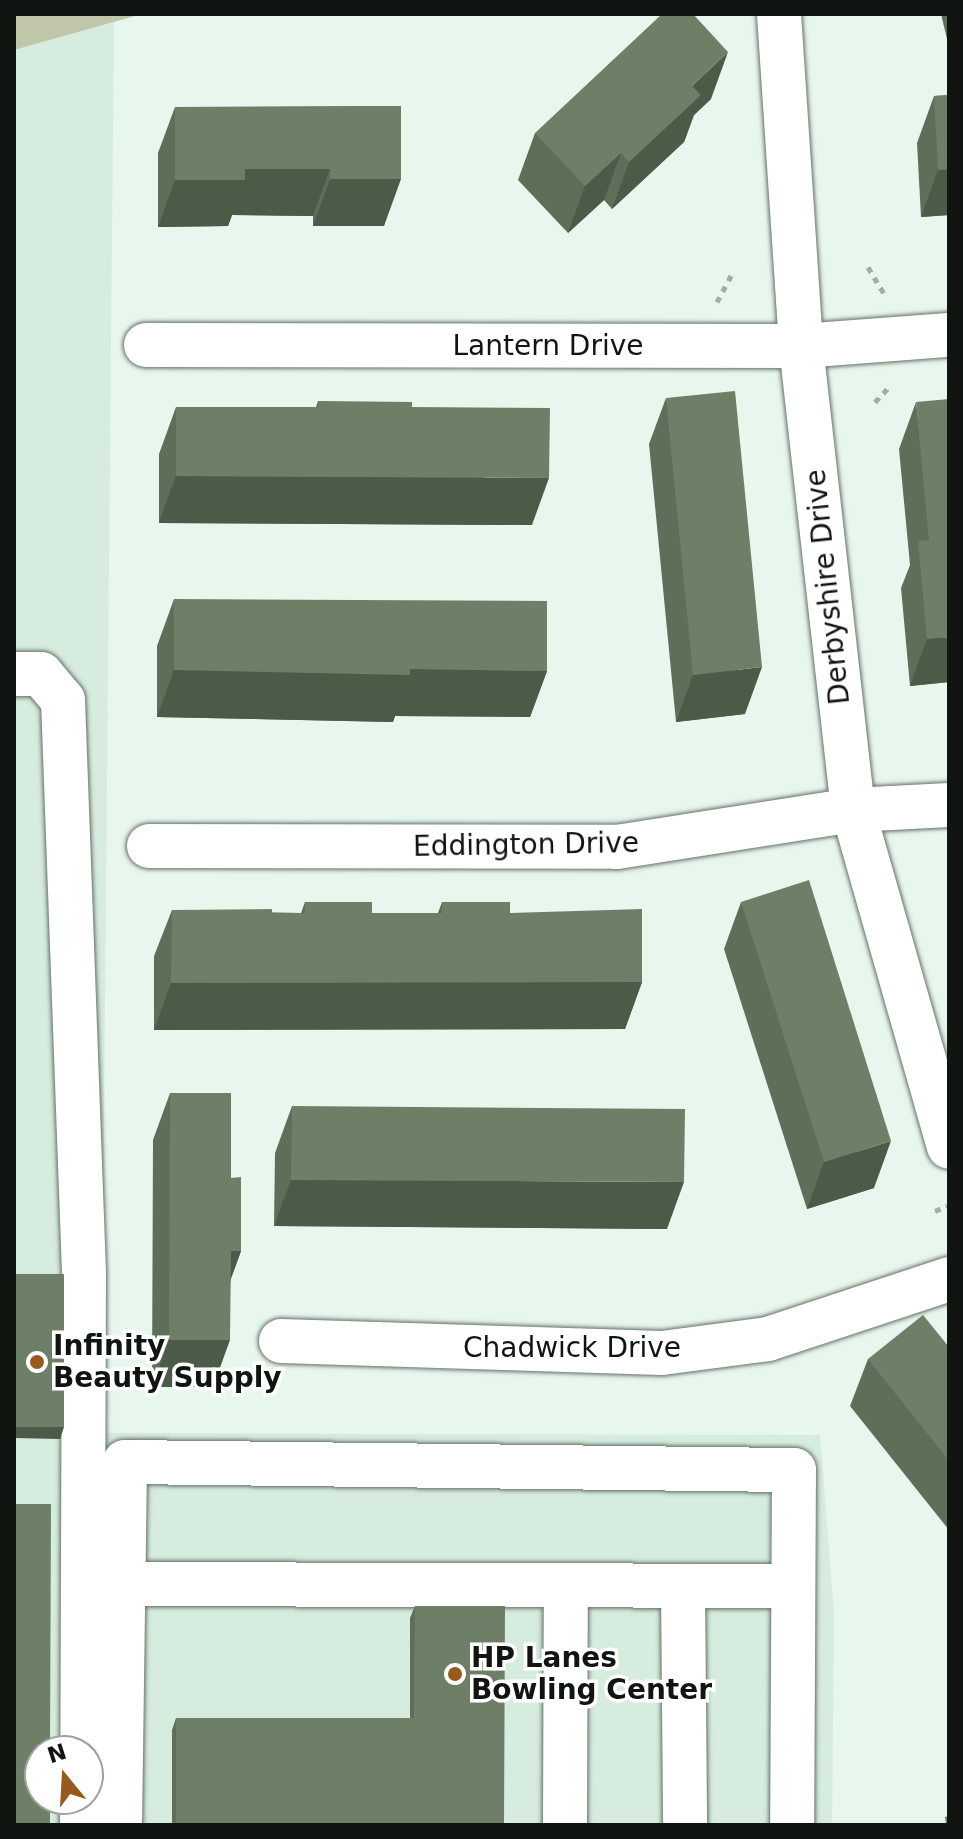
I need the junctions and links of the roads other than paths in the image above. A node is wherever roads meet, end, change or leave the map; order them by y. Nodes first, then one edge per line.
1 (779, 14) edge
2 (949, 335) edge
3 (146, 345) dead end
4 (801, 346) junction
5 (14, 674) edge
6 (949, 805) edge
7 (853, 810) junction
8 (149, 846) dead end
9 (949, 1147) edge
10 (949, 1279) edge
11 (281, 1341) dead end
12 (123, 1584) junction
13 (566, 1585) junction
14 (683, 1586) junction
15 (793, 1586) junction
16 (82, 1735) edge
17 (120, 1825) edge
18 (565, 1825) edge
19 (685, 1825) edge
20 (792, 1825) edge

1 - 4 street, Derbyshire Drive
2 - 4 street, Lantern Drive
3 - 4 street, Lantern Drive
4 - 7 street, Derbyshire Drive
5 - 16 street
6 - 7 street, Eddington Drive
7 - 8 street, Eddington Drive
7 - 9 street, Derbyshire Drive
10 - 11 street, Chadwick Drive
12 - 13 street
12 - 15 street
12 - 17 street
13 - 14 street
13 - 18 street
14 - 15 street
14 - 19 street
15 - 20 street

